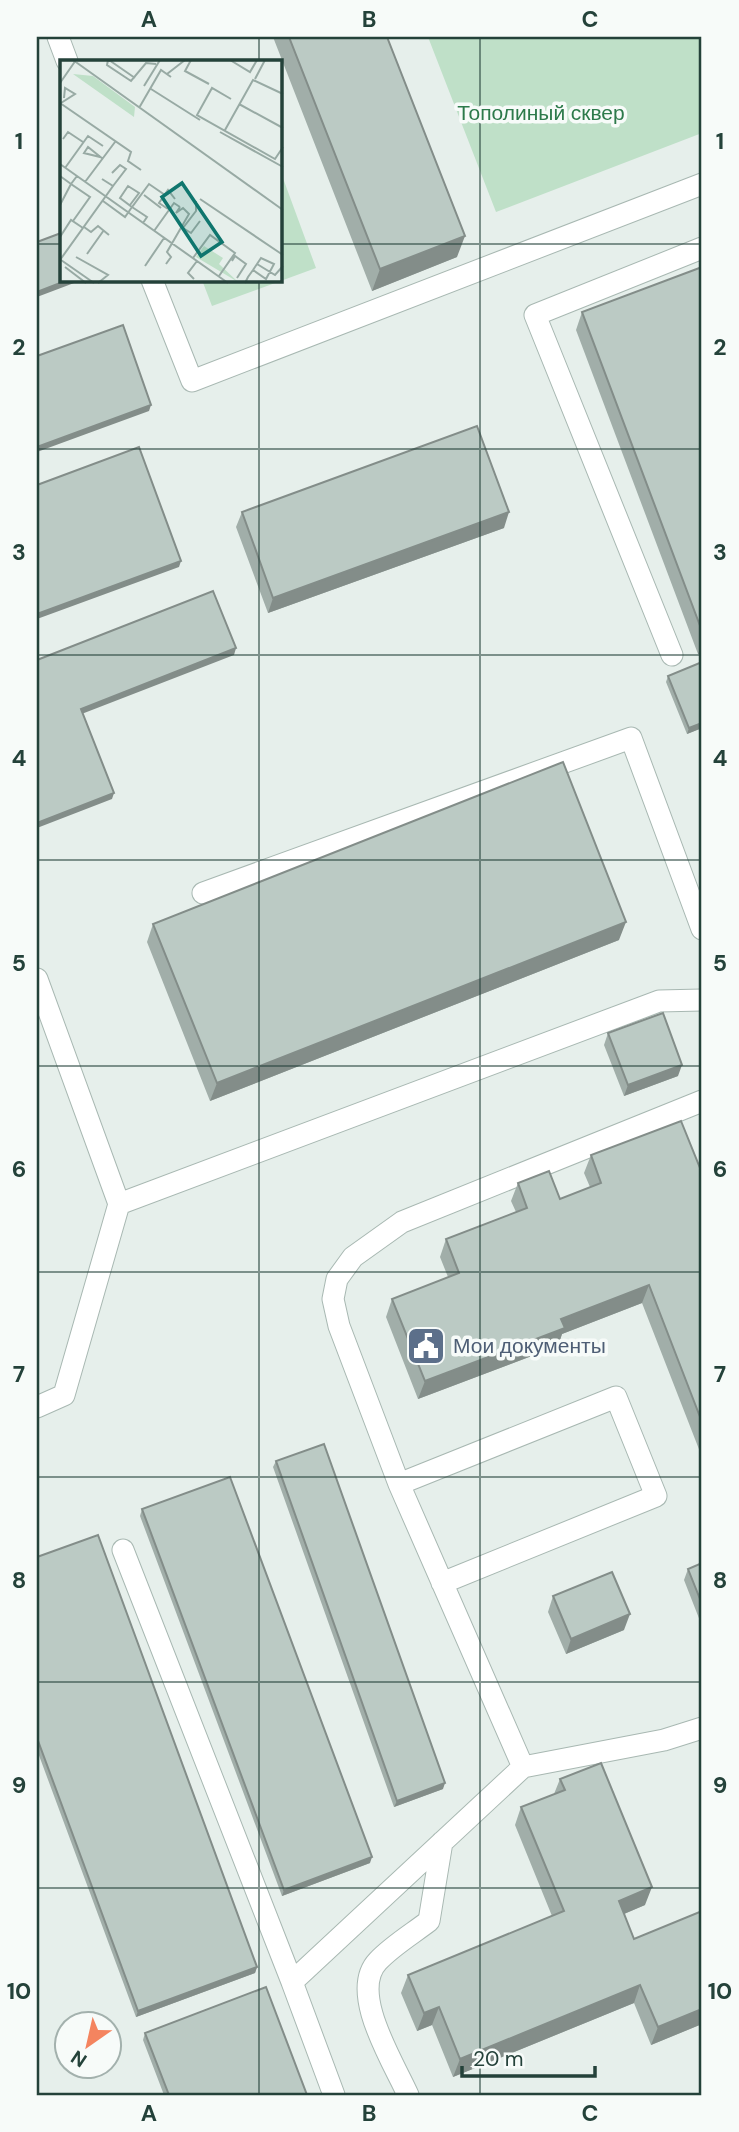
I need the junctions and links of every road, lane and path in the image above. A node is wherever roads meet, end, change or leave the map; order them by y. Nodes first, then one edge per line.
1 (58, 37) edge
2 (67, 60) edge
3 (702, 184) edge
4 (702, 248) edge
5 (153, 282) edge
6 (672, 655) dead end
7 (203, 893) dead end
8 (702, 929) edge
9 (37, 979) edge
10 (702, 1000) edge
11 (702, 1101) edge
12 (119, 1204) junction
13 (37, 1407) edge
14 (399, 1484) junction
15 (123, 1549) dead end
16 (442, 1583) junction
17 (702, 1728) edge
18 (523, 1768) junction
19 (442, 1842) junction
20 (292, 1982) junction
21 (334, 2095) edge
22 (408, 2095) edge

1 - 2 lane
3 - 5 lane
4 - 6 lane
7 - 8 lane
9 - 12 lane
10 - 12 lane
11 - 14 lane
12 - 13 lane
14 - 16 lane
14 - 16 lane
15 - 20 lane
16 - 18 lane
17 - 18 lane
18 - 19 lane
19 - 20 lane
19 - 22 lane
20 - 21 lane

